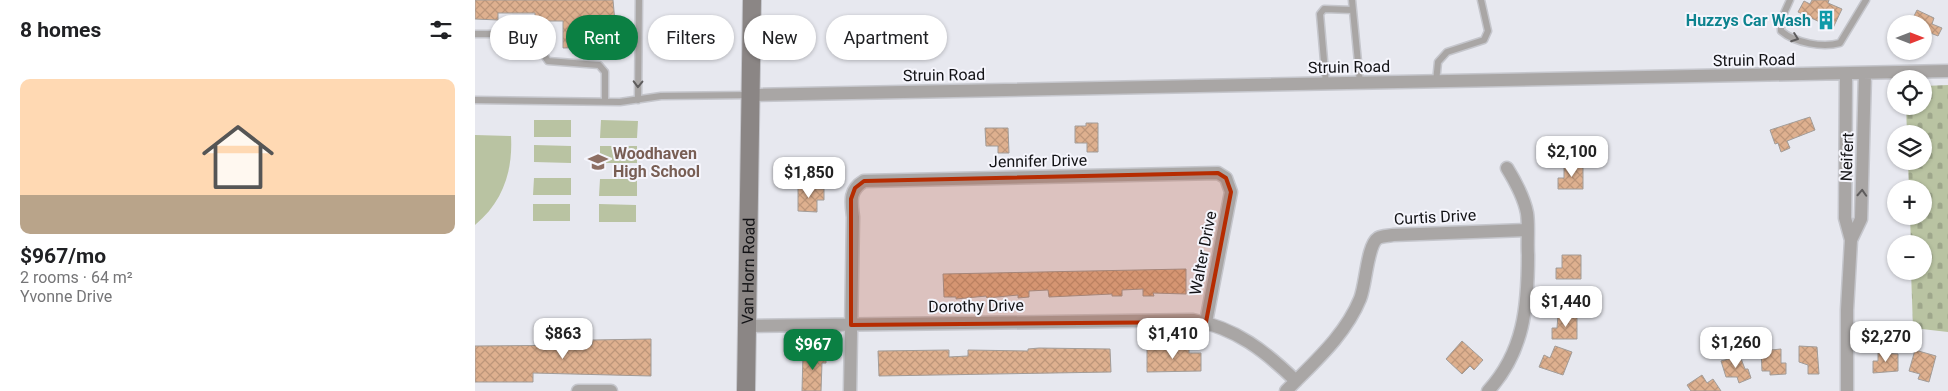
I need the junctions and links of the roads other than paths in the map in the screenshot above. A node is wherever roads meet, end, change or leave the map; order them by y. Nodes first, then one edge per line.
1 (639, 0) edge
2 (751, 0) edge
3 (1352, 0) edge
4 (1481, 0) edge
5 (1790, 0) edge
6 (1865, 0) edge
7 (1353, 10) junction
8 (475, 34) edge
9 (1948, 72) edge
10 (1846, 74) junction
11 (1865, 74) junction
12 (1436, 82) junction
13 (1360, 83) junction
14 (1326, 84) junction
15 (750, 95) junction
16 (475, 100) edge
17 (638, 100) junction
18 (605, 102) junction
19 (1507, 168) dead end
20 (1221, 174) joint
21 (1527, 230) junction
22 (1851, 240) junction
23 (1206, 322) junction
24 (851, 325) junction
25 (747, 326) junction
26 (1296, 381) junction
27 (578, 391) edge
28 (610, 391) edge
29 (746, 391) edge
30 (850, 391) edge
31 (1286, 391) edge
32 (1489, 391) edge
33 (1847, 391) edge

1 -> 17 lane
2 - 15 main road, Van Horn Road
3 - 7 lane
4 - 12 lane
5 -> 6 lane
7 - 13 lane
7 - 14 lane
8 - 18 lane
9 - 11 street, Struin Road
10 - 11 street, Struin Road
10 - 12 street, Struin Road
10 - 22 street, Neifert
22 -> 11 street, Neifert
12 - 13 street, Struin Road
13 - 14 street, Struin Road
14 - 15 street, Struin Road
15 - 17 lane
15 - 25 main road, Van Horn Road
16 - 18 lane
17 - 18 lane
19 - 21 street
20 - 23 street, Walter Drive
20 - 24 street, Jennifer Drive
21 - 26 street, Curtis Drive
21 - 32 street
22 - 33 street, Neifert
23 - 24 street, Dorothy Drive
23 - 26 street
24 - 25 street, Dorothy Drive
24 - 30 street
25 - 29 main road, Van Horn Road
26 - 31 street, Curtis Drive
27 - 28 street

